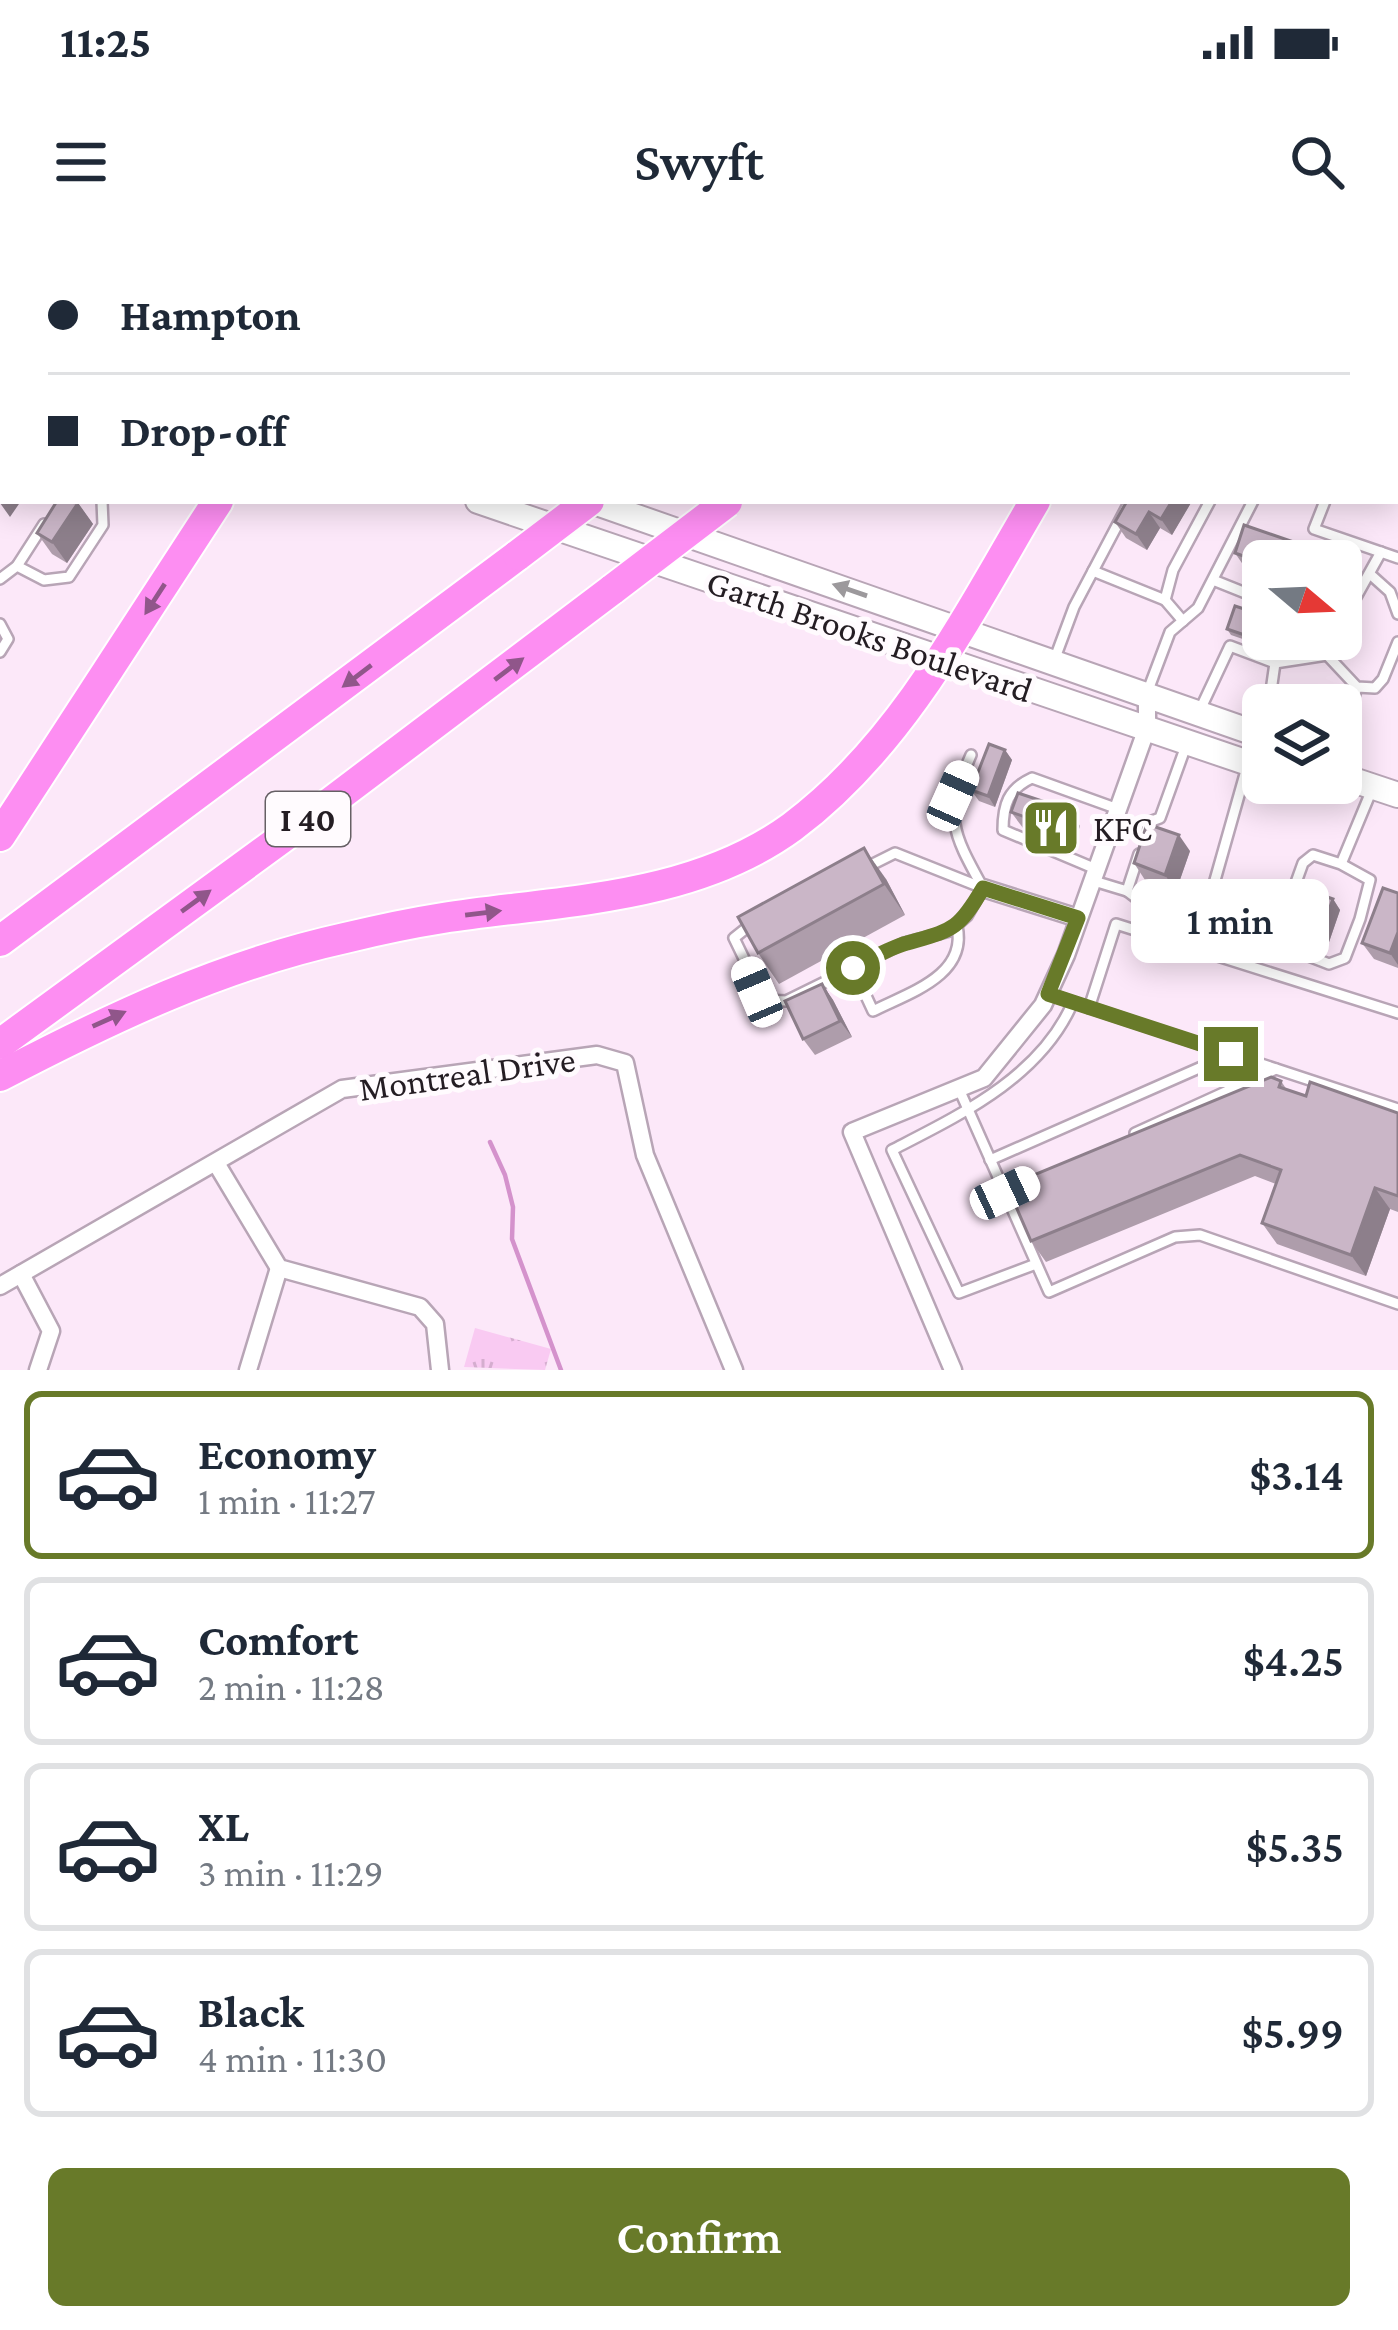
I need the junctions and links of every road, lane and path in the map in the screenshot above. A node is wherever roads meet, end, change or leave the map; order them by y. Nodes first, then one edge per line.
1 (102, 504) edge
2 (216, 504) edge
3 (487, 504) edge
4 (586, 504) edge
5 (599, 504) edge
6 (725, 504) edge
7 (1034, 504) edge
8 (1128, 504) edge
9 (1208, 504) edge
10 (1251, 504) edge
11 (1324, 504) edge
12 (48, 517) edge
13 (1381, 553) junction
14 (1398, 558) edge
15 (17, 566) junction
16 (1093, 571) junction
17 (1371, 575) junction
18 (0, 579) edge
19 (1213, 580) junction
20 (1362, 590) edge
21 (1242, 592) edge
22 (1165, 600) junction
23 (1398, 614) edge
24 (1183, 621) junction
25 (0, 624) edge
26 (960, 629) junction
27 (1398, 642) edge
28 (0, 652) edge
29 (940, 659) junction
30 (1054, 660) junction
31 (1288, 660) edge
32 (1332, 660) edge
33 (1274, 662) junction
34 (1271, 684) edge
35 (1354, 684) edge
36 (1362, 687) edge
37 (1147, 693) junction
38 (1198, 712) junction
39 (1147, 728) junction
40 (1242, 728) edge
41 (1187, 742) junction
42 (971, 755) dead end
43 (1242, 761) edge
44 (1362, 783) edge
45 (1373, 787) junction
46 (1398, 795) edge
47 (1242, 798) edge
48 (1118, 809) junction
49 (0, 836) edge
50 (1342, 864) junction
51 (1094, 875) junction
52 (983, 888) junction
53 (1126, 891) junction
54 (1078, 918) junction
55 (957, 926) junction
56 (0, 941) edge
57 (853, 968) junction
58 (1048, 994) junction
59 (1073, 1002) junction
60 (1089, 1008) junction
61 (1398, 1013) edge
62 (0, 1044) edge
63 (1231, 1054) junction
64 (1276, 1069) junction
65 (0, 1076) edge
66 (958, 1088) junction
67 (1398, 1109) edge
68 (968, 1110) junction
69 (1130, 1136) edge
70 (990, 1160) junction
71 (216, 1163) junction
72 (1026, 1184) edge
73 (1005, 1193) junction
74 (1036, 1264) junction
75 (279, 1268) junction
76 (21, 1274) junction
77 (0, 1286) edge
78 (1398, 1304) edge
79 (38, 1370) edge
80 (248, 1370) edge
81 (440, 1370) edge
82 (734, 1370) edge
83 (953, 1370) edge

1 - 15 lane
2 -> 49 highway
3 - 29 street, Garth Brooks Boulevard
4 -> 56 highway, I 40, bridge
26 -> 5 street, Garth Brooks Boulevard
62 -> 6 highway, I 40, bridge
7 - 26 highway
8 - 16 lane
9 - 22 lane
10 - 19 lane
11 - 13 lane
12 - 15 lane
13 - 14 lane
13 - 17 lane
15 - 18 lane
16 - 22 lane
16 - 30 lane
17 - 20 lane
17 - 23 lane
19 - 21 lane
19 - 24 lane
22 - 24 lane
24 - 37 lane
25 - 28 lane
26 - 29 highway
26 - 30 street, Garth Brooks Boulevard
27 - 36 lane
29 - 39 street, Garth Brooks Boulevard
65 -> 29 highway
30 - 37 street, Garth Brooks Boulevard
31 - 33 lane
32 - 35 lane
33 - 34 lane
33 - 38 lane
37 - 38 street, Garth Brooks Boulevard
37 - 39 street
38 - 40 street, Garth Brooks Boulevard
39 - 41 street, Garth Brooks Boulevard
39 - 48 street
41 - 43 street, Garth Brooks Boulevard
41 - 53 lane
42 - 52 lane
44 - 45 street
45 - 46 street
45 - 50 lane
47 - 53 lane
48 - 51 street
48 - 51 lane
50 - 50 lane
51 - 53 lane
51 - 54 street
52 - 54 street
52 - 55 lane
52 - 57 lane
54 - 58 street
55 - 57 lane
55 - 57 lane
58 - 59 lane
58 - 66 street
59 - 60 lane
59 - 68 lane
60 - 61 lane
60 - 63 lane
63 - 64 lane
63 - 70 lane
64 - 67 lane
64 - 69 lane
66 - 68 lane
66 - 83 street
68 - 70 lane
68 - 74 lane
70 - 73 lane
71 - 75 street
71 - 76 street
71 - 82 street, Montreal Drive
72 - 73 lane
73 - 74 lane
74 - 78 lane
75 - 80 street
75 - 81 street
76 - 77 street
76 - 79 street

